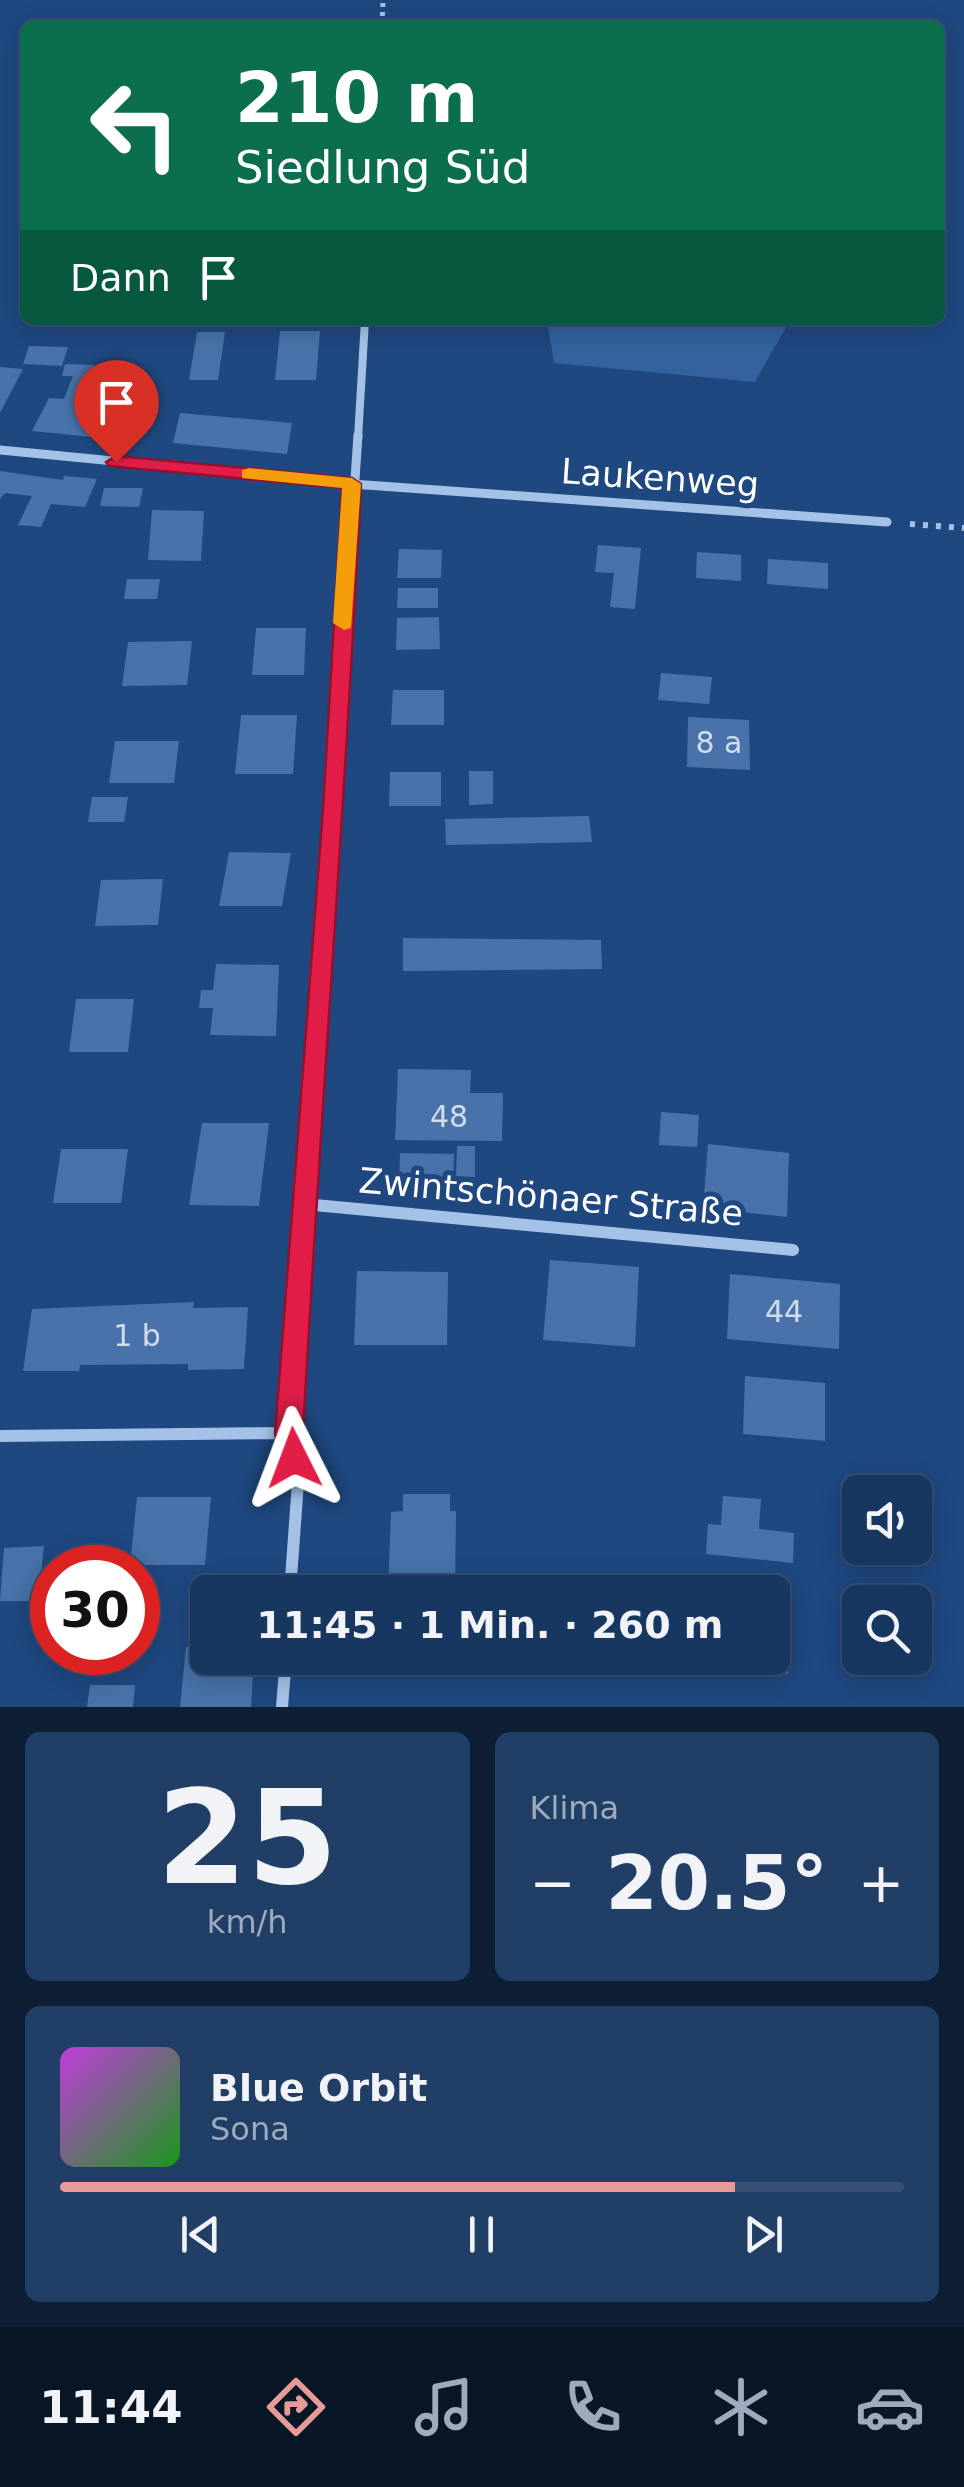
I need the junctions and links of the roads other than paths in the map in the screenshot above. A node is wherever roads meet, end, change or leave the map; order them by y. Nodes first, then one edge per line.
1 (365, 325) edge
2 (0, 450) edge
3 (352, 484) junction
4 (887, 522) road end
5 (304, 1204) junction
6 (792, 1250) dead end
7 (289, 1434) junction
8 (0, 1436) edge
9 (291, 1575) edge
10 (285, 1675) edge
11 (282, 1707) edge

1 - 3 street
2 - 3 street, Laukenweg
3 - 4 street, Laukenweg
3 - 5 street
5 - 6 street, Zwintschönaer Straße
5 - 7 street
7 - 8 street
7 - 9 street
10 - 11 street

